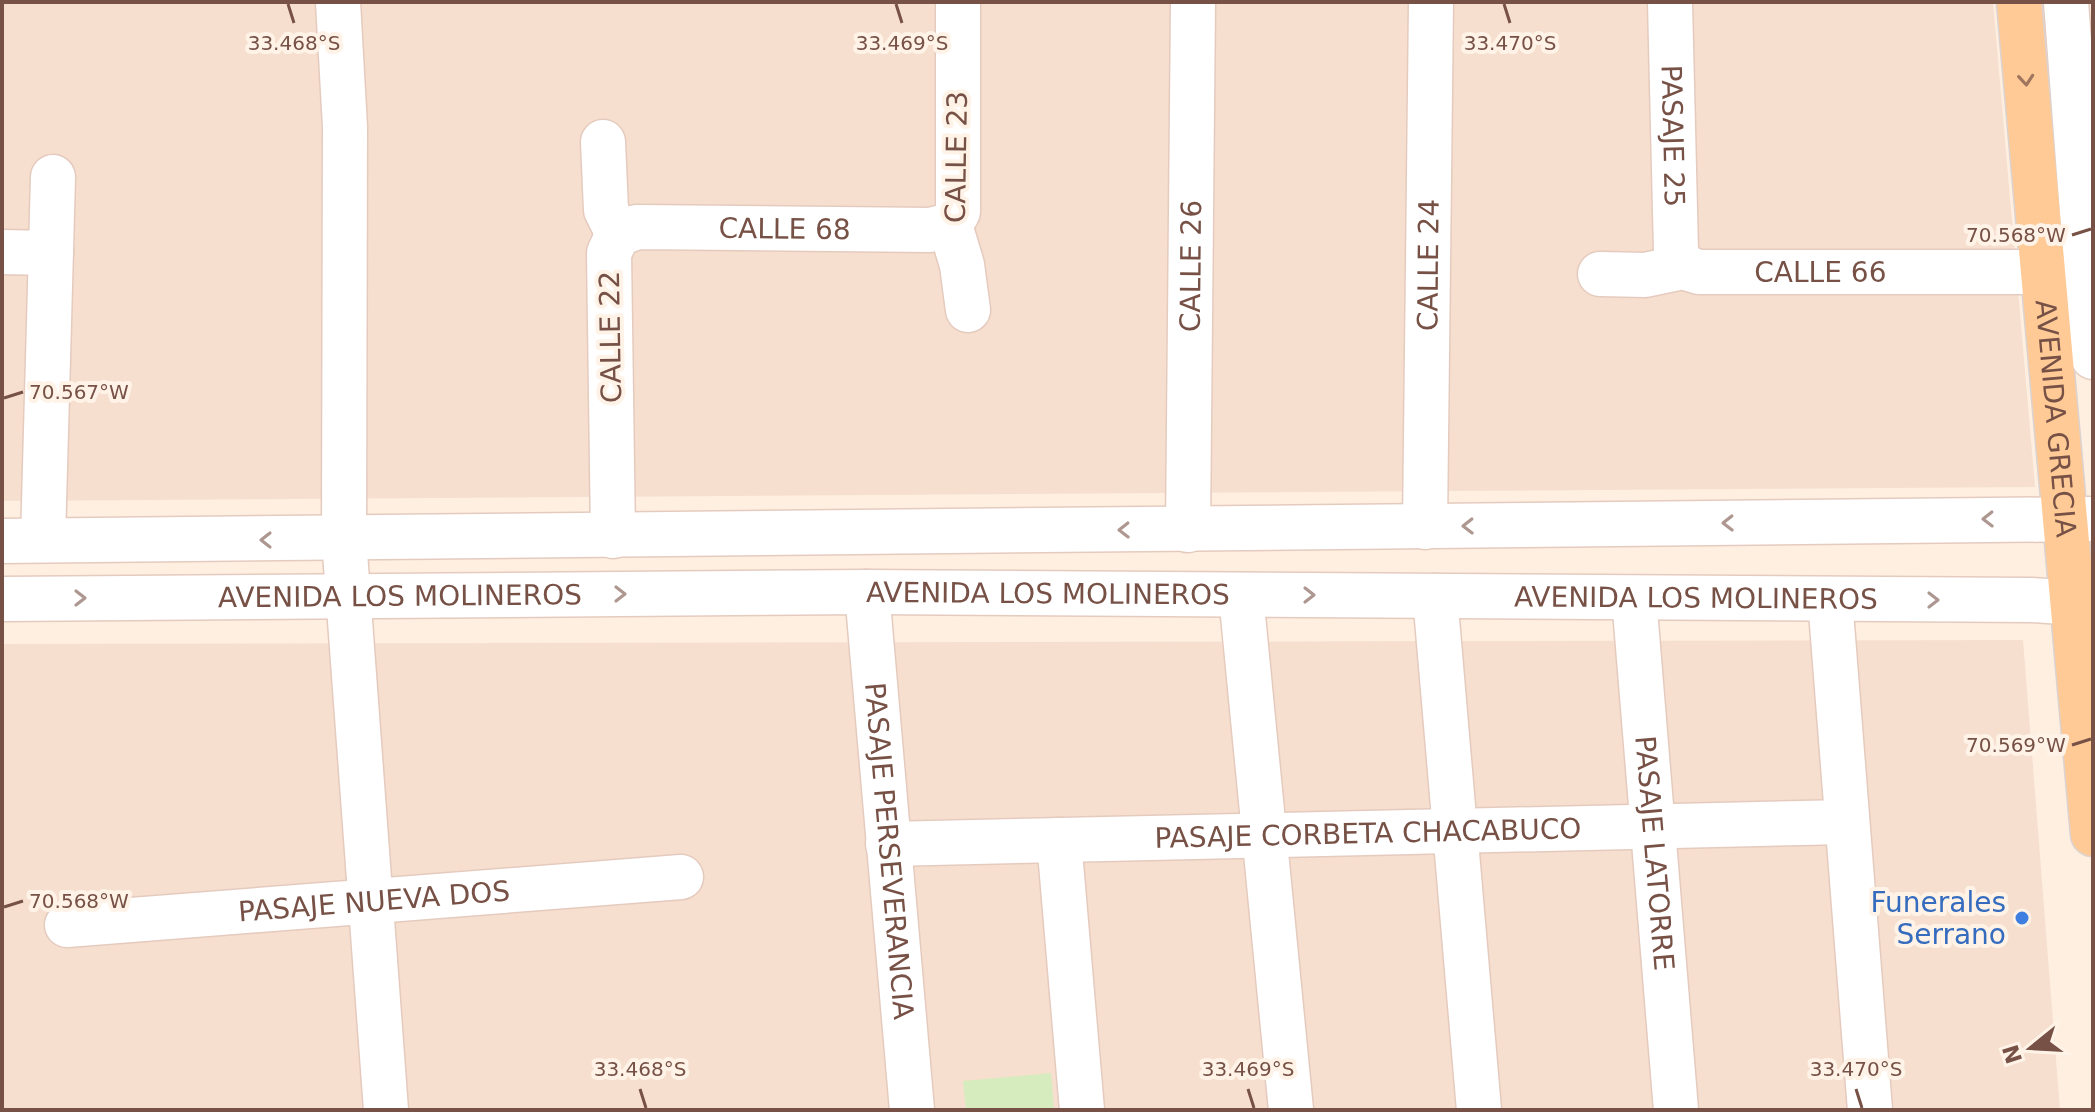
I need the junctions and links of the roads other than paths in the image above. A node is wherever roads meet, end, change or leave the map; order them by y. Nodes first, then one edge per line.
1 (338, 2) edge
2 (958, 2) edge
3 (1193, 2) edge
4 (1431, 2) edge
5 (1670, 2) edge
6 (2019, 2) edge
7 (2066, 2) edge
8 (603, 142) dead end
9 (53, 177) dead end
10 (950, 225) junction
11 (618, 234) junction
12 (2, 252) edge
13 (51, 253) junction
14 (1683, 267) junction
15 (2043, 272) junction
16 (1600, 274) dead end
17 (968, 310) dead end
18 (2093, 357) edge
19 (2079, 519) edge
20 (1425, 527) junction
21 (1188, 530) junction
22 (613, 536) junction
23 (344, 539) junction
24 (23, 540) edge
25 (867, 592) junction
26 (1241, 595) junction
27 (348, 596) junction
28 (1435, 596) junction
29 (1634, 598) junction
30 (2, 599) edge
31 (1830, 599) junction
32 (2084, 603) edge
33 (1847, 822) junction
34 (1653, 826) junction
35 (1455, 831) junction
36 (2093, 834) edge
37 (1265, 835) junction
38 (1059, 840) junction
39 (888, 844) junction
40 (681, 877) dead end
41 (370, 902) junction
42 (67, 925) dead end
43 (386, 1110) edge
44 (912, 1110) edge
45 (1082, 1110) edge
46 (1291, 1110) edge
47 (1479, 1110) edge
48 (1676, 1110) edge
49 (1870, 1110) edge

1 - 23 street
2 - 10 street, CALLE 23
3 - 21 street, CALLE 26
4 - 20 street, CALLE 24
5 - 14 street, PASAJE 25
6 -> 15 main road, AVENIDA GRECIA
7 - 18 street
8 - 11 street, CALLE 22
9 - 13 street
10 - 11 street, CALLE 68
10 - 17 street, CALLE 23
11 - 22 street, CALLE 22
12 - 13 street
13 - 24 street
14 - 15 street, CALLE 66
14 - 16 street, CALLE 66
15 - 19 main road, AVENIDA GRECIA
19 -> 20 street, AVENIDA LOS MOLINEROS
19 - 32 main road, AVENIDA GRECIA
20 - 21 street, AVENIDA LOS MOLINEROS
21 -> 22 street, AVENIDA LOS MOLINEROS
22 - 23 street, AVENIDA LOS MOLINEROS
23 -> 24 street, AVENIDA LOS MOLINEROS
23 - 27 street
25 - 26 street, AVENIDA LOS MOLINEROS
27 -> 25 street, AVENIDA LOS MOLINEROS
25 - 39 street, PASAJE PERSEVERANCIA
26 -> 28 street, AVENIDA LOS MOLINEROS
26 - 37 street
30 -> 27 street, AVENIDA LOS MOLINEROS
27 - 41 street
28 - 29 street, AVENIDA LOS MOLINEROS
28 - 35 street
29 - 31 street, AVENIDA LOS MOLINEROS
29 - 34 street, PASAJE LATORRE
31 -> 32 street, AVENIDA LOS MOLINEROS
31 - 33 street
32 - 36 main road, AVENIDA GRECIA
33 - 34 street, PASAJE CORBETA CHACABUCO
33 - 49 street
34 - 35 street, PASAJE CORBETA CHACABUCO
34 - 48 street, PASAJE LATORRE
35 - 37 street, PASAJE CORBETA CHACABUCO
35 - 47 street
37 - 38 street, PASAJE CORBETA CHACABUCO
37 - 46 street
38 - 39 street, PASAJE CORBETA CHACABUCO
38 - 45 street
39 - 44 street, PASAJE PERSEVERANCIA
40 - 41 street, PASAJE NUEVA DOS
41 - 42 street, PASAJE NUEVA DOS
41 - 43 street

